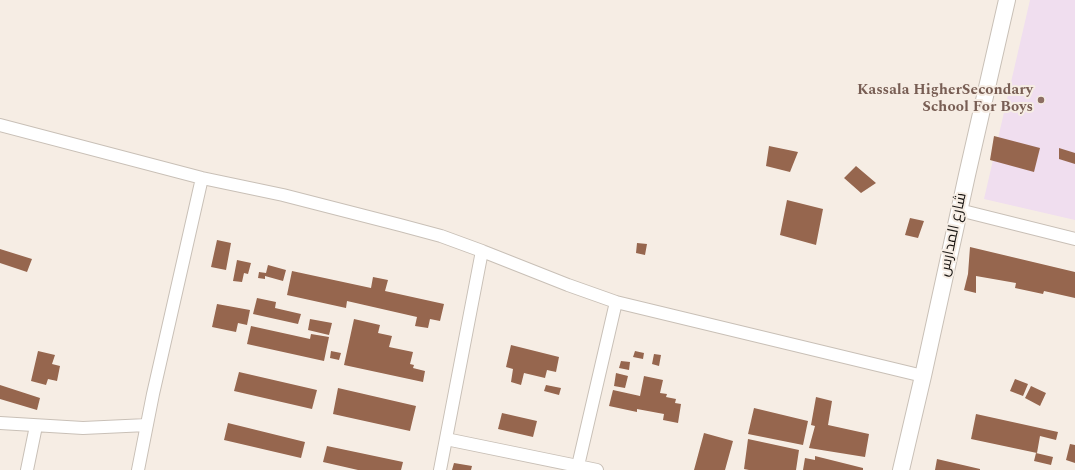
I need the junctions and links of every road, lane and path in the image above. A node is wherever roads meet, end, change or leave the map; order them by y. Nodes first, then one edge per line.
1 (1007, 0) edge
2 (0, 125) edge
3 (202, 178) junction
4 (959, 210) junction
5 (1075, 239) edge
6 (482, 251) junction
7 (616, 302) junction
8 (923, 376) junction
9 (0, 423) edge
10 (147, 424) junction
11 (36, 426) junction
12 (446, 439) junction
13 (577, 468) edge
14 (27, 470) edge
15 (138, 470) edge
16 (440, 470) edge
17 (597, 470) edge
18 (901, 470) edge

1 - 4 street, شارع المدارس
2 - 3 street
3 - 6 street
3 - 10 street
4 - 5 street
4 - 8 street, شارع المدارس
6 - 7 street
6 - 12 street
7 - 8 street
7 - 13 street
8 - 18 street, شارع المدارس
9 - 11 street
10 - 11 street
10 - 15 street
11 - 14 street
12 - 13 street
12 - 16 street
13 - 17 street

